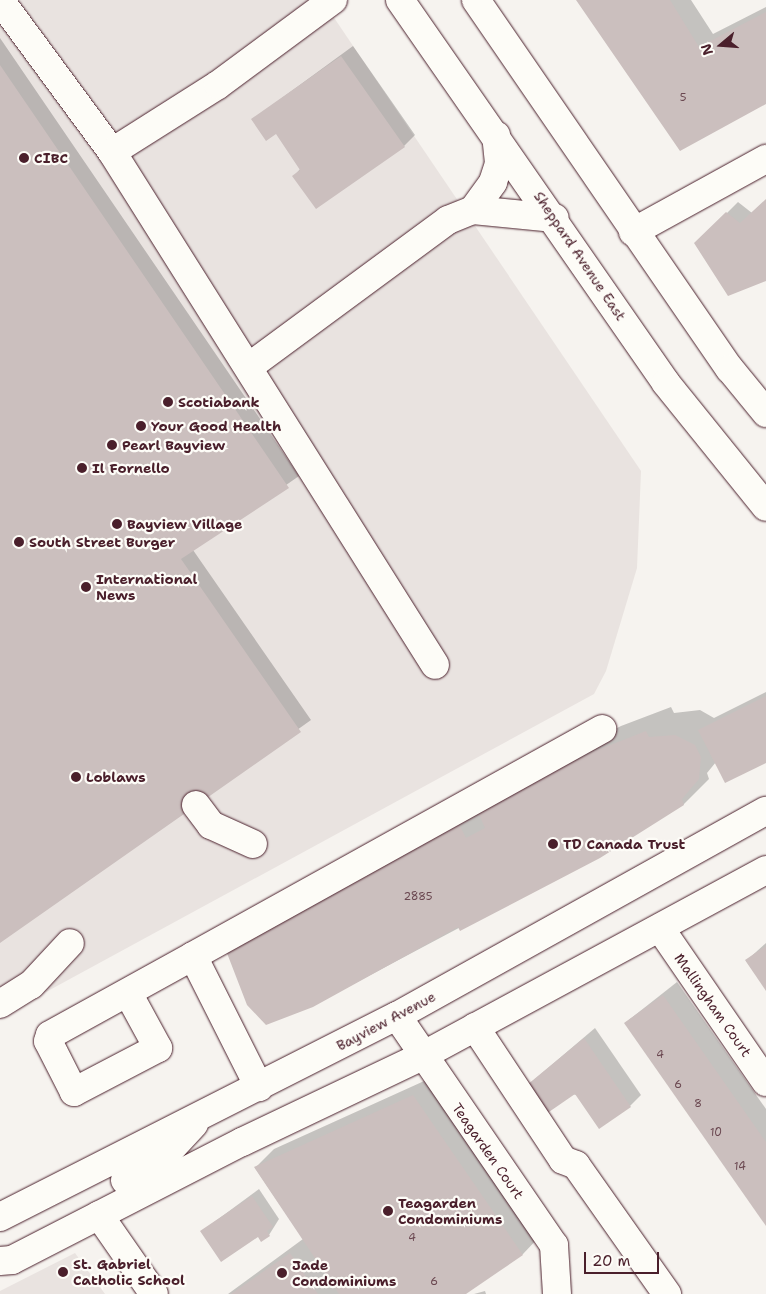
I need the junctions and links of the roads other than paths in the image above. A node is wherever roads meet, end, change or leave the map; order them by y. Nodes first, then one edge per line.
1 (0, 0) edge
2 (333, 0) edge
3 (400, 0) edge
4 (476, 0) edge
5 (496, 135) junction
6 (112, 152) junction
7 (766, 159) edge
8 (473, 210) junction
9 (555, 218) junction
10 (633, 232) junction
11 (250, 366) junction
12 (766, 413) edge
13 (766, 507) edge
14 (436, 665) dead end
15 (602, 729) dead end
16 (196, 805) dead end
17 (766, 812) edge
18 (253, 844) dead end
19 (766, 870) edge
20 (660, 928) junction
21 (70, 944) dead end
22 (193, 956) junction
23 (31, 985) junction
24 (0, 986) edge
25 (128, 993) dead end
26 (0, 1004) edge
27 (397, 1016) junction
28 (475, 1028) junction
29 (422, 1056) junction
30 (766, 1082) edge
31 (259, 1087) junction
32 (204, 1113) junction
33 (99, 1215) junction
34 (0, 1217) edge
35 (0, 1261) edge
36 (154, 1294) edge
37 (557, 1294) edge
38 (667, 1294) edge

1 - 6 main road
2 - 6 main road
3 - 5 main road, Sheppard Avenue East
4 - 10 main road
5 - 8 main road
5 - 9 main road, Sheppard Avenue East
6 - 11 main road
7 - 10 main road
8 - 9 main road
8 - 11 main road
9 - 13 main road, Sheppard Avenue East
10 - 12 main road
11 - 14 main road
15 - 22 main road
16 - 18 main road
17 - 27 main road, Bayview Avenue
19 - 20 main road
20 - 28 main road
20 - 30 main road, Mallingham Court
21 - 23 main road
22 - 25 main road
22 - 31 main road
23 - 24 main road
23 - 26 main road
27 - 29 main road, Teagarden Court
27 - 31 main road, Bayview Avenue
28 - 29 main road
28 - 38 main road
29 - 33 main road
29 - 37 main road, Teagarden Court
31 - 32 main road, Bayview Avenue
32 - 33 main road
32 - 34 main road, Bayview Avenue
33 - 35 main road
33 - 36 main road

